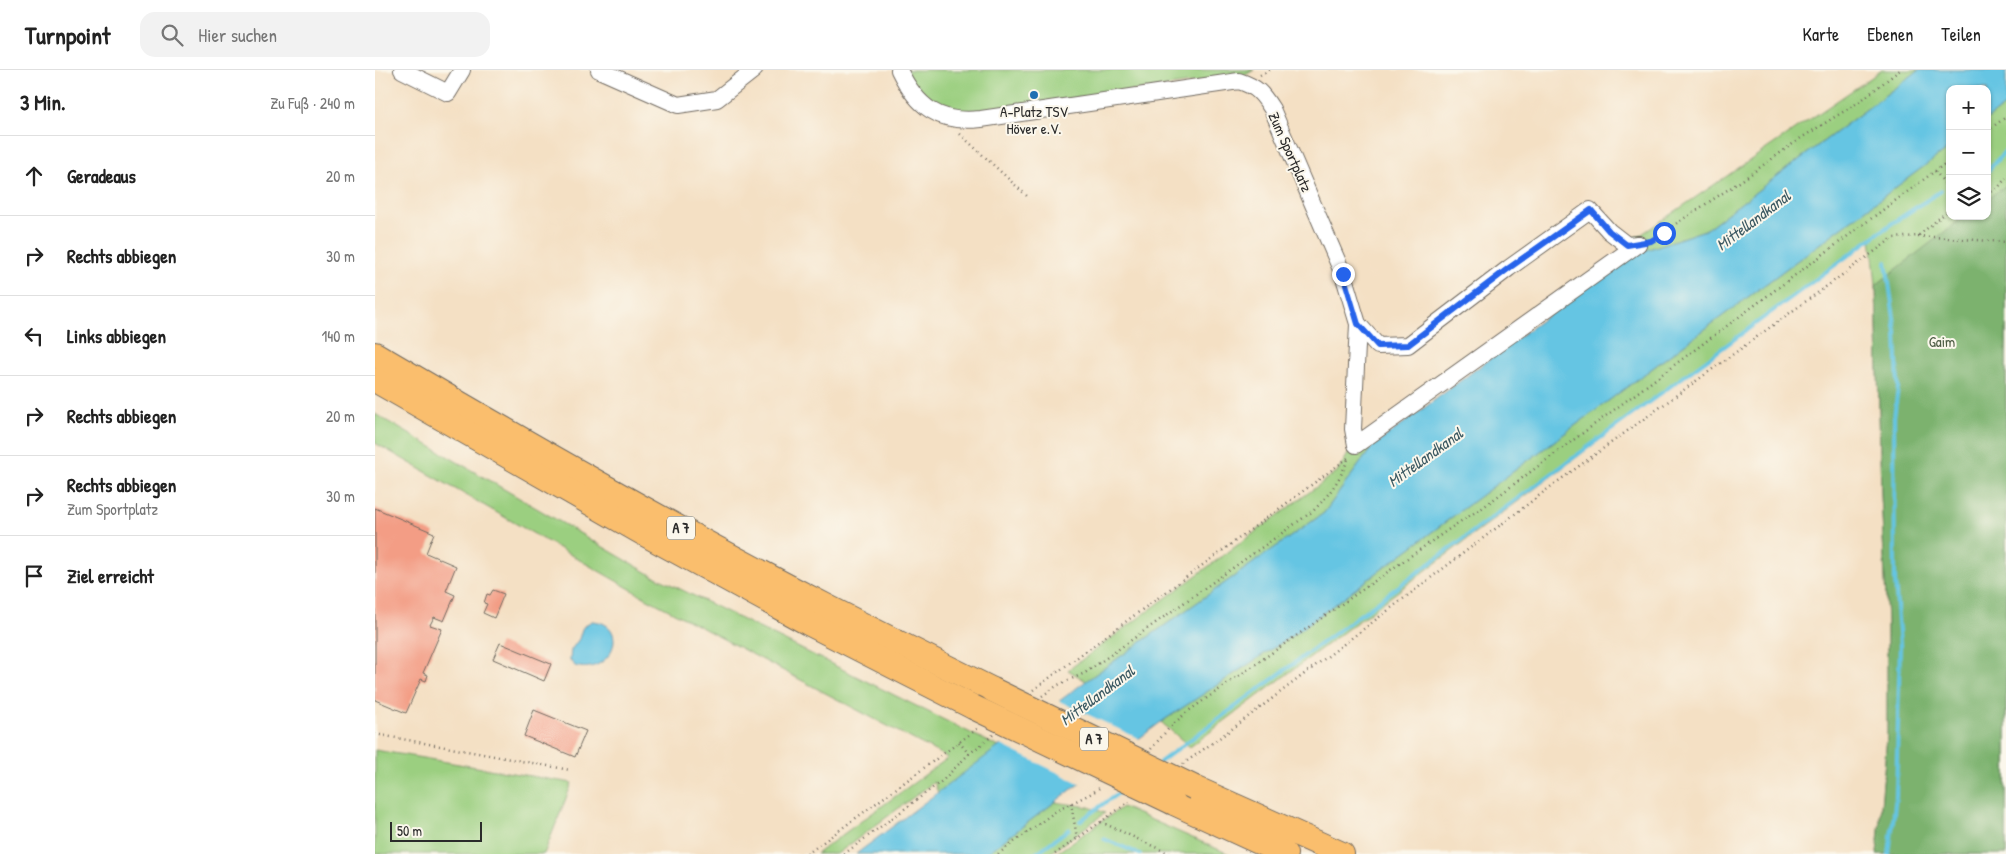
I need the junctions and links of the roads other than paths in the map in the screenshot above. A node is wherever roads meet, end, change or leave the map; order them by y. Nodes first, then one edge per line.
1 (402, 70) edge
2 (462, 70) edge
3 (599, 70) edge
4 (754, 70) edge
5 (899, 70) edge
6 (1358, 324) junction
7 (375, 354) edge
8 (375, 380) edge
9 (1285, 854) edge
10 (1342, 854) edge

1 - 2 street
3 - 4 street
5 - 6 street, Zum Sportplatz
6 - 6 street, Zum Sportplatz
7 - 10 highway, A 7, bridge
8 - 9 highway, A 7, bridge

